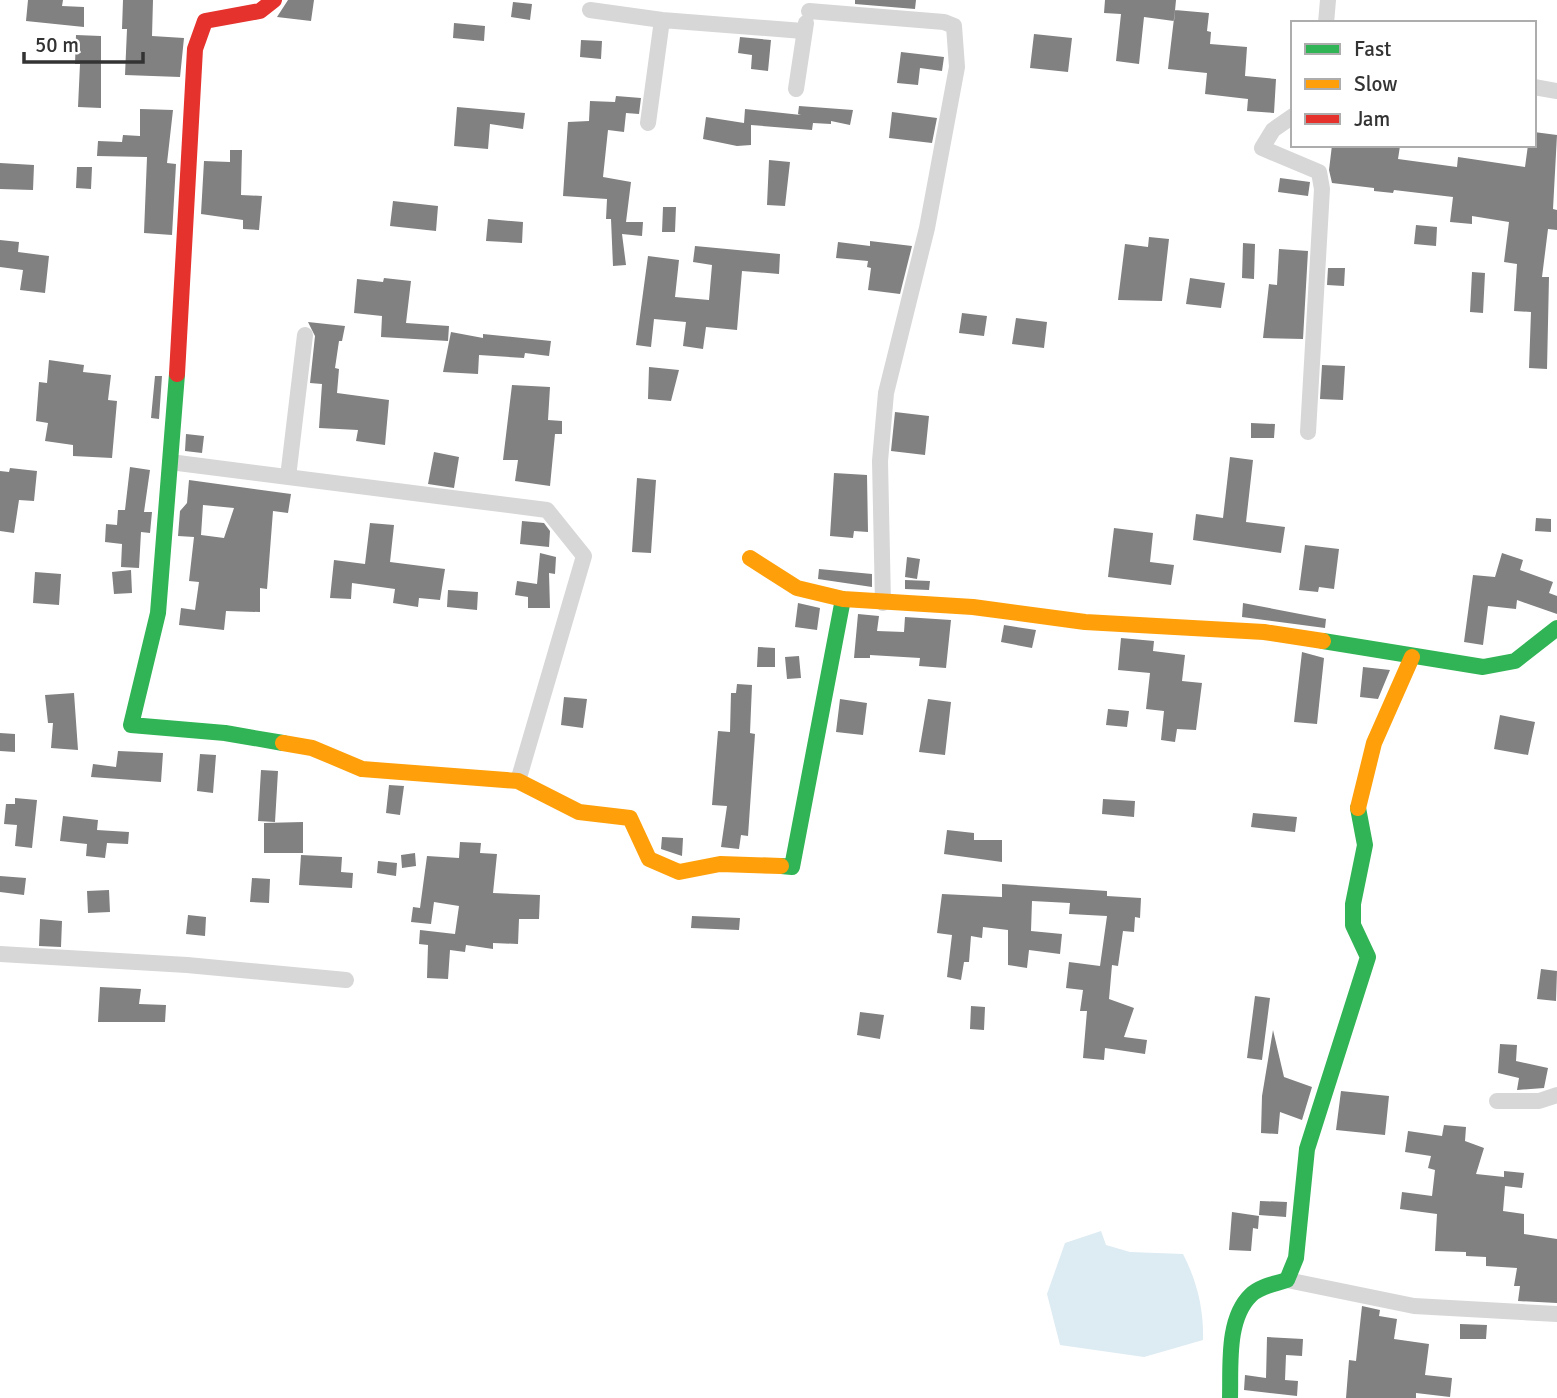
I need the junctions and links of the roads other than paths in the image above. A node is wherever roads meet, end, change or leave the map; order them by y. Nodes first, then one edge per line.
1 (274, 0) edge
2 (1328, 0) edge
3 (810, 5) edge
4 (590, 10) dead end
5 (662, 20) junction
6 (1326, 21) edge
7 (803, 31) junction
8 (1536, 87) edge
9 (796, 89) dead end
10 (1557, 91) edge
11 (1291, 117) edge
12 (648, 123) dead end
13 (304, 335) dead end
14 (1308, 432) dead end
15 (170, 462) junction
16 (288, 477) junction
17 (750, 558) dead end
18 (843, 599) junction
19 (883, 603) junction
20 (1557, 628) edge
21 (1412, 657) junction
22 (517, 781) junction
23 (0, 954) edge
24 (346, 980) dead end
25 (1557, 1095) edge
26 (1497, 1101) dead end
27 (1287, 1280) junction
28 (1557, 1314) edge
29 (1230, 1398) edge

1 - 15 street
2 - 6 street
3 - 7 street
3 - 19 street
4 - 5 street
5 - 7 street
5 - 12 street
7 - 9 street
8 - 10 street
11 - 14 street
13 - 16 street
15 - 16 street
15 - 22 street
16 - 22 street
17 - 18 street
18 - 19 street
18 - 22 street
19 - 21 street
20 - 21 street
21 - 27 street
23 - 24 street
25 - 26 street
27 - 28 street
27 - 29 street

